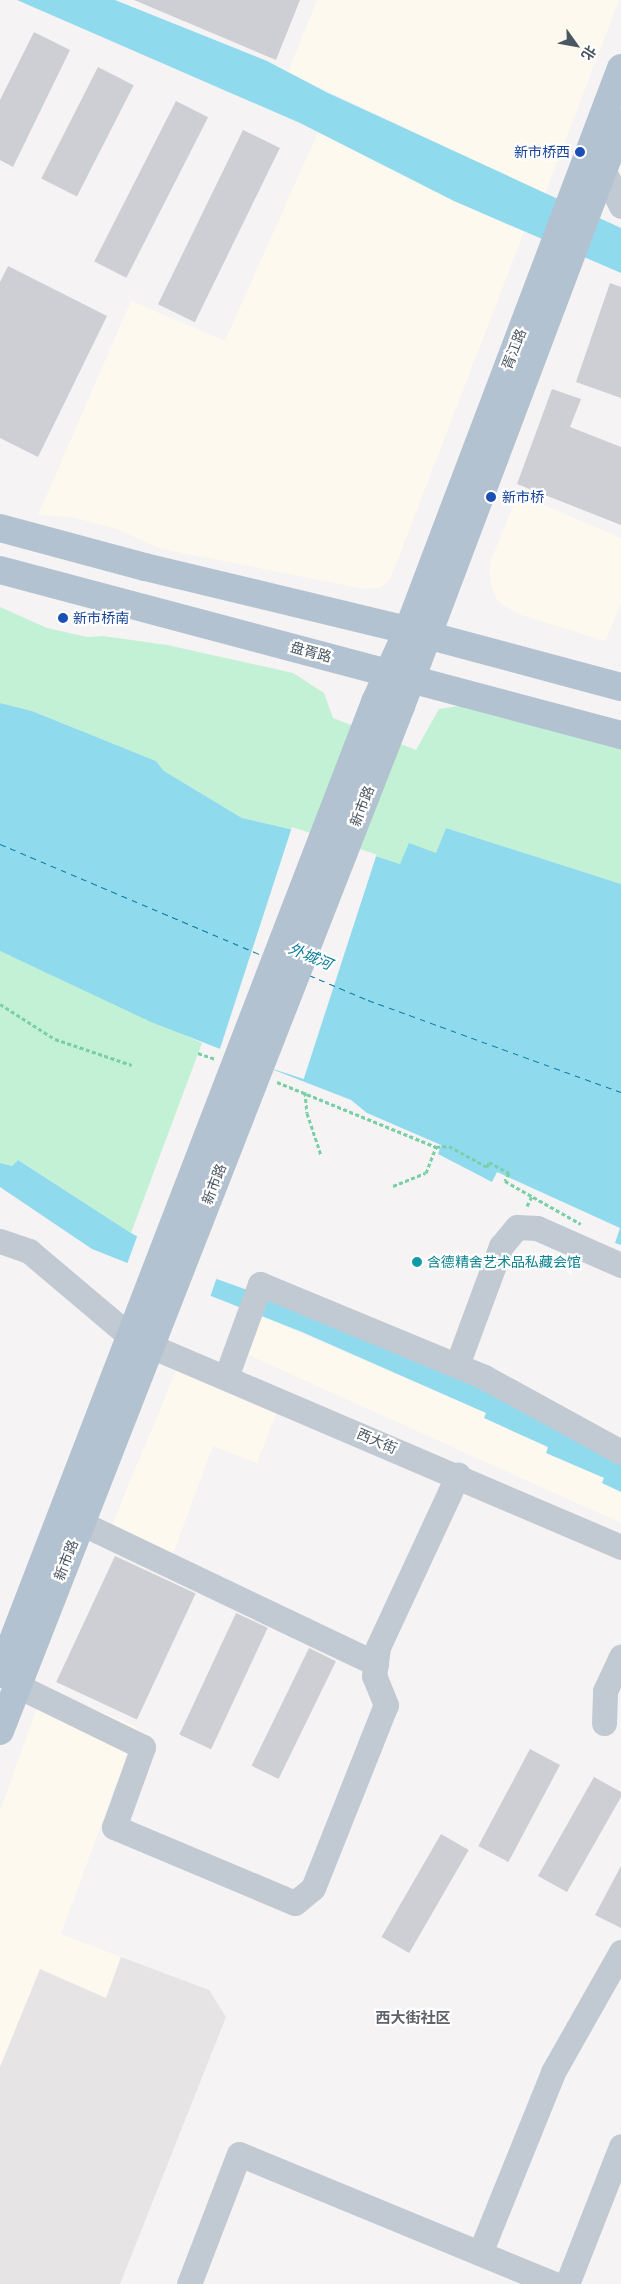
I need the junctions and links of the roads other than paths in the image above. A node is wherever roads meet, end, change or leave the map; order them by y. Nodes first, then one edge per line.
1 (621, 68) edge
2 (621, 123) edge
3 (594, 165) junction
4 (621, 206) edge
5 (0, 529) edge
6 (0, 565) edge
7 (0, 570) edge
8 (418, 632) junction
9 (400, 677) junction
10 (621, 687) edge
11 (621, 698) edge
12 (621, 724) edge
13 (621, 735) edge
14 (0, 1241) edge
15 (621, 1265) edge
16 (162, 1288) junction
17 (141, 1341) junction
18 (457, 1365) junction
19 (226, 1377) junction
20 (621, 1452) edge
21 (458, 1475) junction
22 (80, 1524) junction
23 (621, 1547) edge
24 (621, 1657) edge
25 (376, 1664) junction
26 (9, 1680) edge
27 (604, 1723) dead end
28 (0, 1731) edge
29 (621, 1952) edge
30 (621, 2146) edge
31 (480, 2253) junction
32 (189, 2284) edge
33 (555, 2284) edge
34 (567, 2284) edge

1 - 3 main road, 胥江路
2 - 3 main road, 胥江路
3 - 4 street
3 - 8 main road, 胥江路
5 - 6 main road
5 - 8 main road
7 - 9 main road, 盘胥路
8 - 9 main road, 新市路
8 - 10 main road
9 - 13 main road, 盘胥路
9 - 16 main road, 新市路
9 - 16 main road, 新市路
11 - 12 main road
14 - 17 street, 西大街
15 - 18 street
16 - 17 main road, 新市路
17 - 19 street, 西大街
17 - 22 main road, 新市路
17 - 26 main road, 新市路
18 - 19 street
18 - 20 street
19 - 21 street, 西大街
21 - 23 street, 西大街
21 - 25 street
22 - 25 street
22 - 26 main road, 新市路
24 - 27 street
25 - 26 street
26 - 28 main road, 新市路
29 - 31 street
30 - 34 street
31 - 32 street
31 - 33 street

